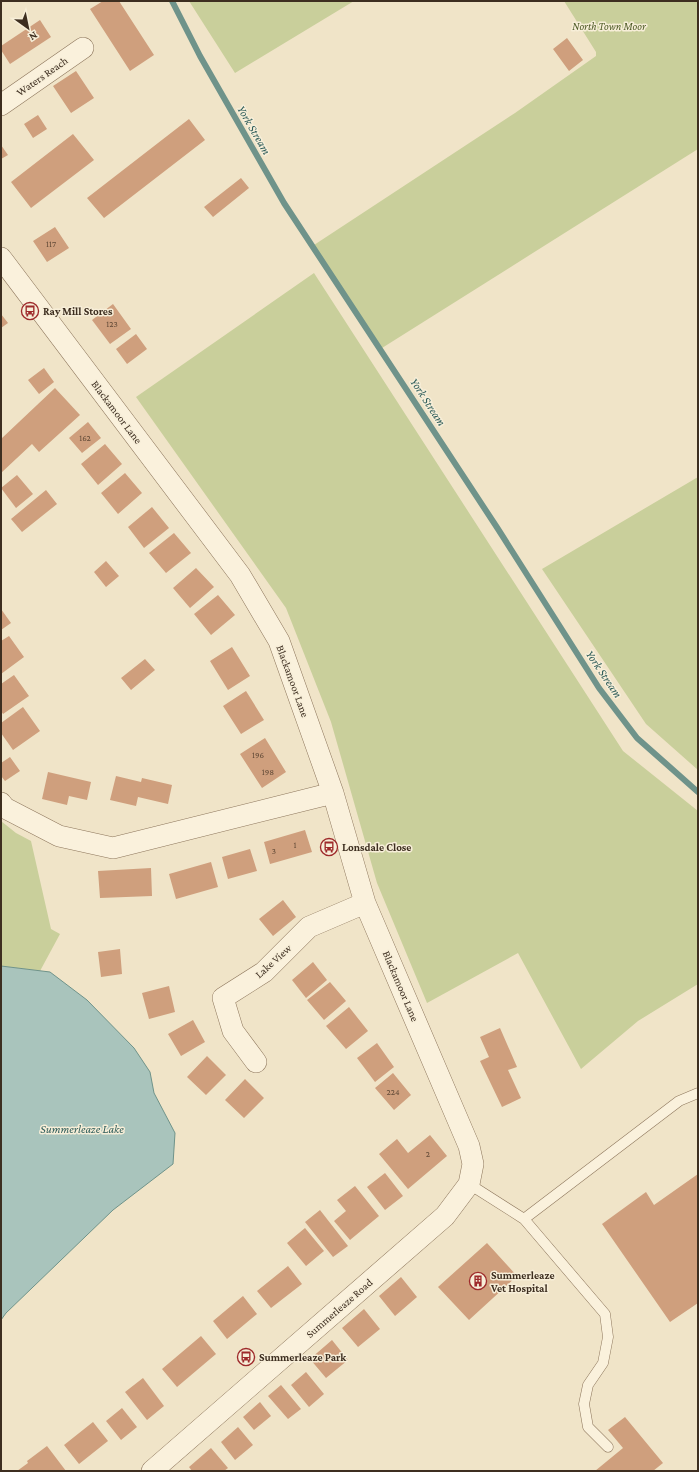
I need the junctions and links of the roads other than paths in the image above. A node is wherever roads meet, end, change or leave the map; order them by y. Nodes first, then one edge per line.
1 (82, 48) dead end
2 (1, 105) edge
3 (1, 258) edge
4 (333, 793) junction
5 (1, 803) edge
6 (365, 903) junction
7 (256, 1062) dead end
8 (698, 1093) edge
9 (471, 1174) junction
10 (524, 1219) junction
11 (608, 1447) dead end
12 (152, 1471) edge

1 - 2 street, Waters Reach
3 - 4 street, Blackamoor Lane
4 - 5 street
4 - 6 street, Blackamoor Lane
6 - 7 street, Lake View
6 - 9 street, Blackamoor Lane
8 - 10 lane
9 - 10 lane
9 - 12 street, Summerleaze Road
10 - 11 lane

